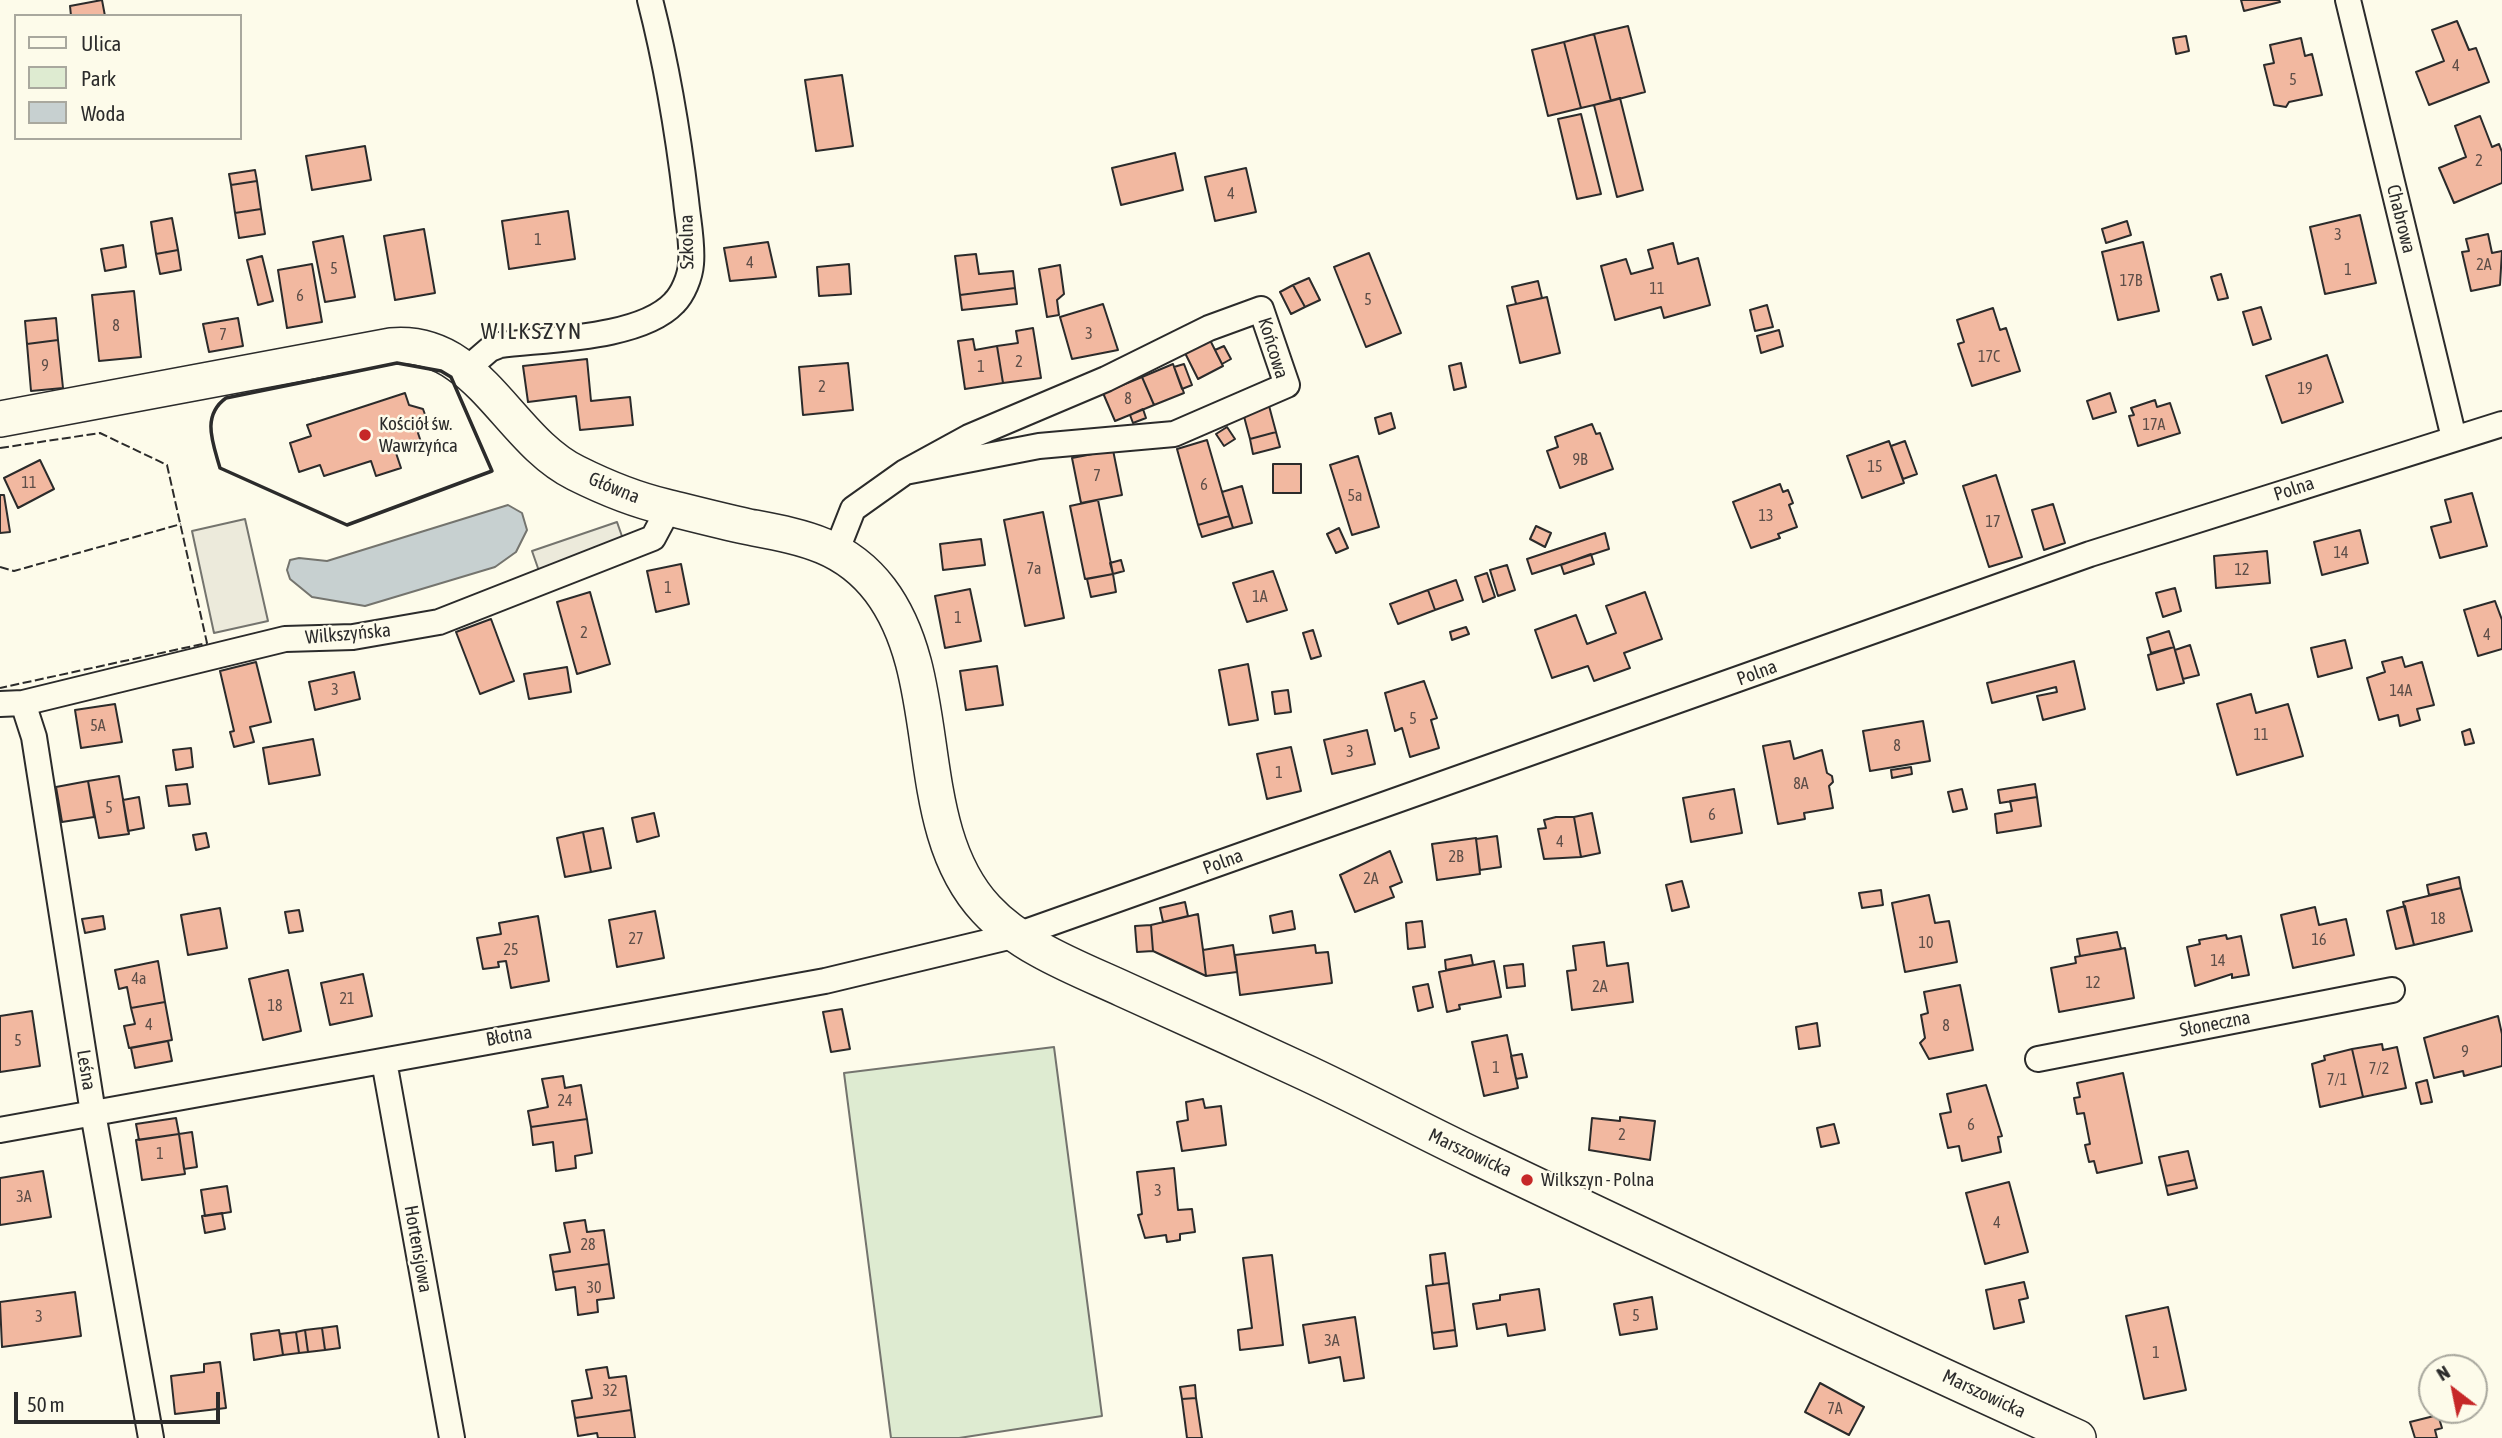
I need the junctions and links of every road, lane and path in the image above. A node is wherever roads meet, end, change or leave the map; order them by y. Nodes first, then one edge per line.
1 (650, 0) edge
2 (2348, 0) edge
3 (468, 369) junction
4 (0, 419) edge
5 (2502, 424) edge
6 (2454, 438) junction
7 (905, 472) junction
8 (669, 508) junction
9 (836, 552) junction
10 (11, 704) edge
11 (1017, 935) junction
12 (2392, 990) dead end
13 (2038, 1059) dead end
14 (384, 1061) junction
15 (93, 1114) junction
16 (0, 1130) edge
17 (151, 1438) edge
18 (452, 1438) edge
19 (2078, 1438) edge

1 - 3 street, Szkolna
2 - 6 street, Chabrowa
3 - 4 street, Główna
3 - 8 street, Główna
5 - 6 street, Polna
6 - 11 street, Polna
7 - 7 street, Końcowa
7 - 9 street, Końcowa
8 - 9 street, Główna
8 - 10 street, Wilkszyńska
9 - 11 street, Główna
10 - 15 street, Leśna
11 - 14 street, Błotna
11 - 19 street, Marszowicka
12 - 13 street, Słoneczna
14 - 15 street, Błotna
14 - 18 street, Hortensjowa
15 - 16 street, Błotna
15 - 17 street, Leśna

